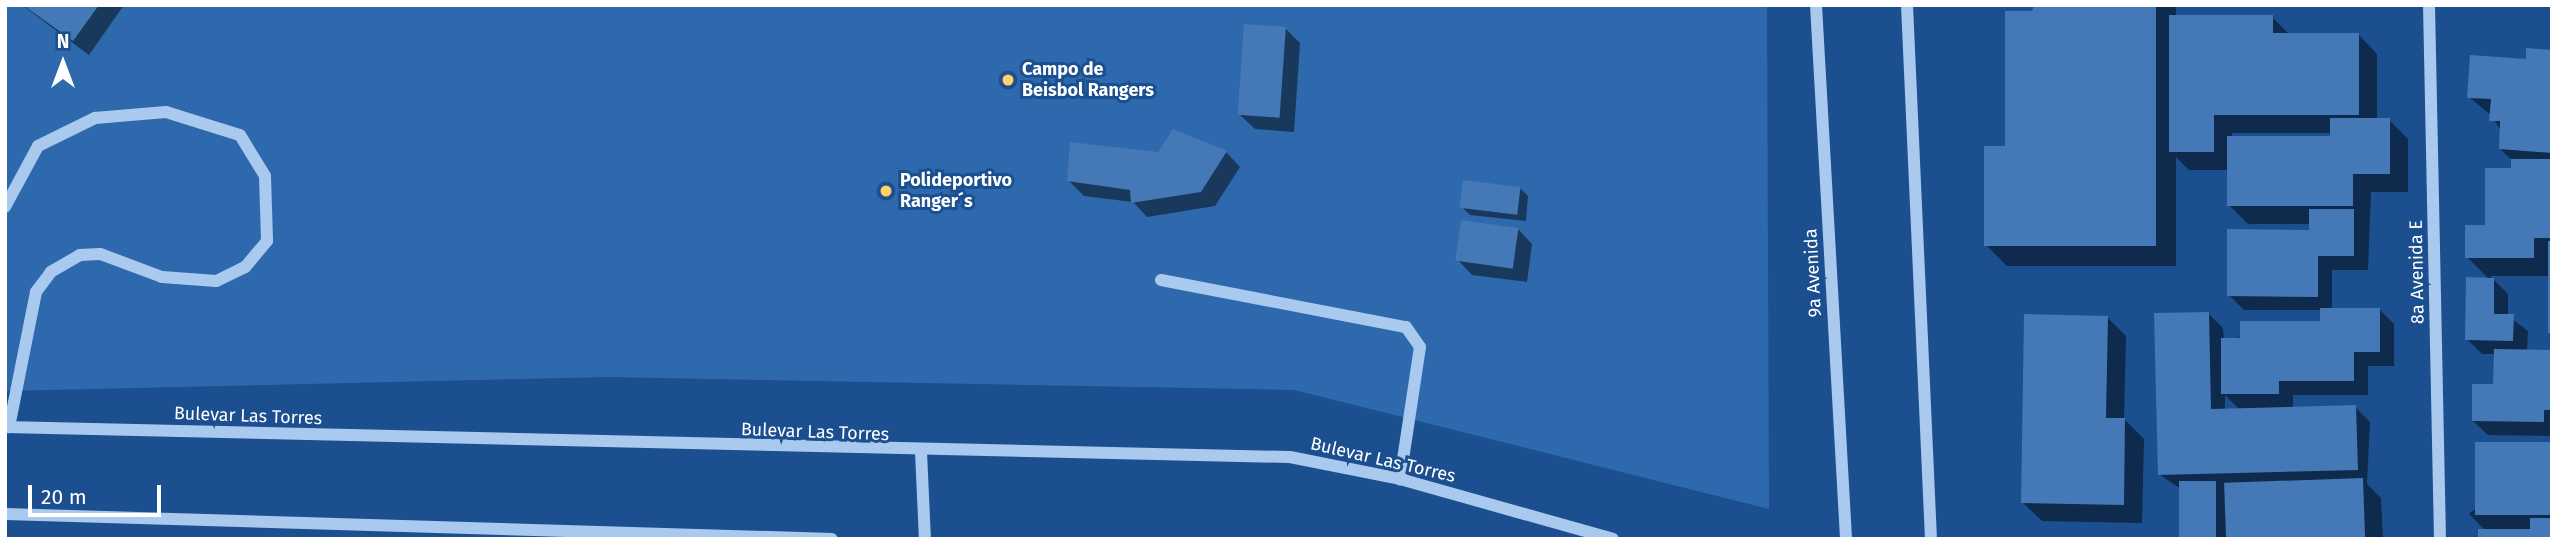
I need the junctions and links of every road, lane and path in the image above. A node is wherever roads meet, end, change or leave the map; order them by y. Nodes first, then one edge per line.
1 (1816, 5) edge
2 (1907, 5) edge
3 (2429, 5) edge
4 (5, 207) edge
5 (1161, 281) dead end
6 (7, 427) edge
7 (921, 452) junction
8 (1400, 479) junction
9 (5, 514) edge
10 (832, 539) edge
11 (925, 539) edge
12 (1613, 539) edge
13 (1846, 539) edge
14 (1931, 539) edge
15 (2440, 539) edge

1 - 13 street, 9a Avenida
2 - 14 street
3 - 15 street, 8a Avenida E
4 - 6 street
5 - 8 street
6 - 7 street, Bulevar Las Torres
7 - 8 street, Bulevar Las Torres
7 - 11 street
8 - 12 street, Bulevar Las Torres
9 - 10 street

